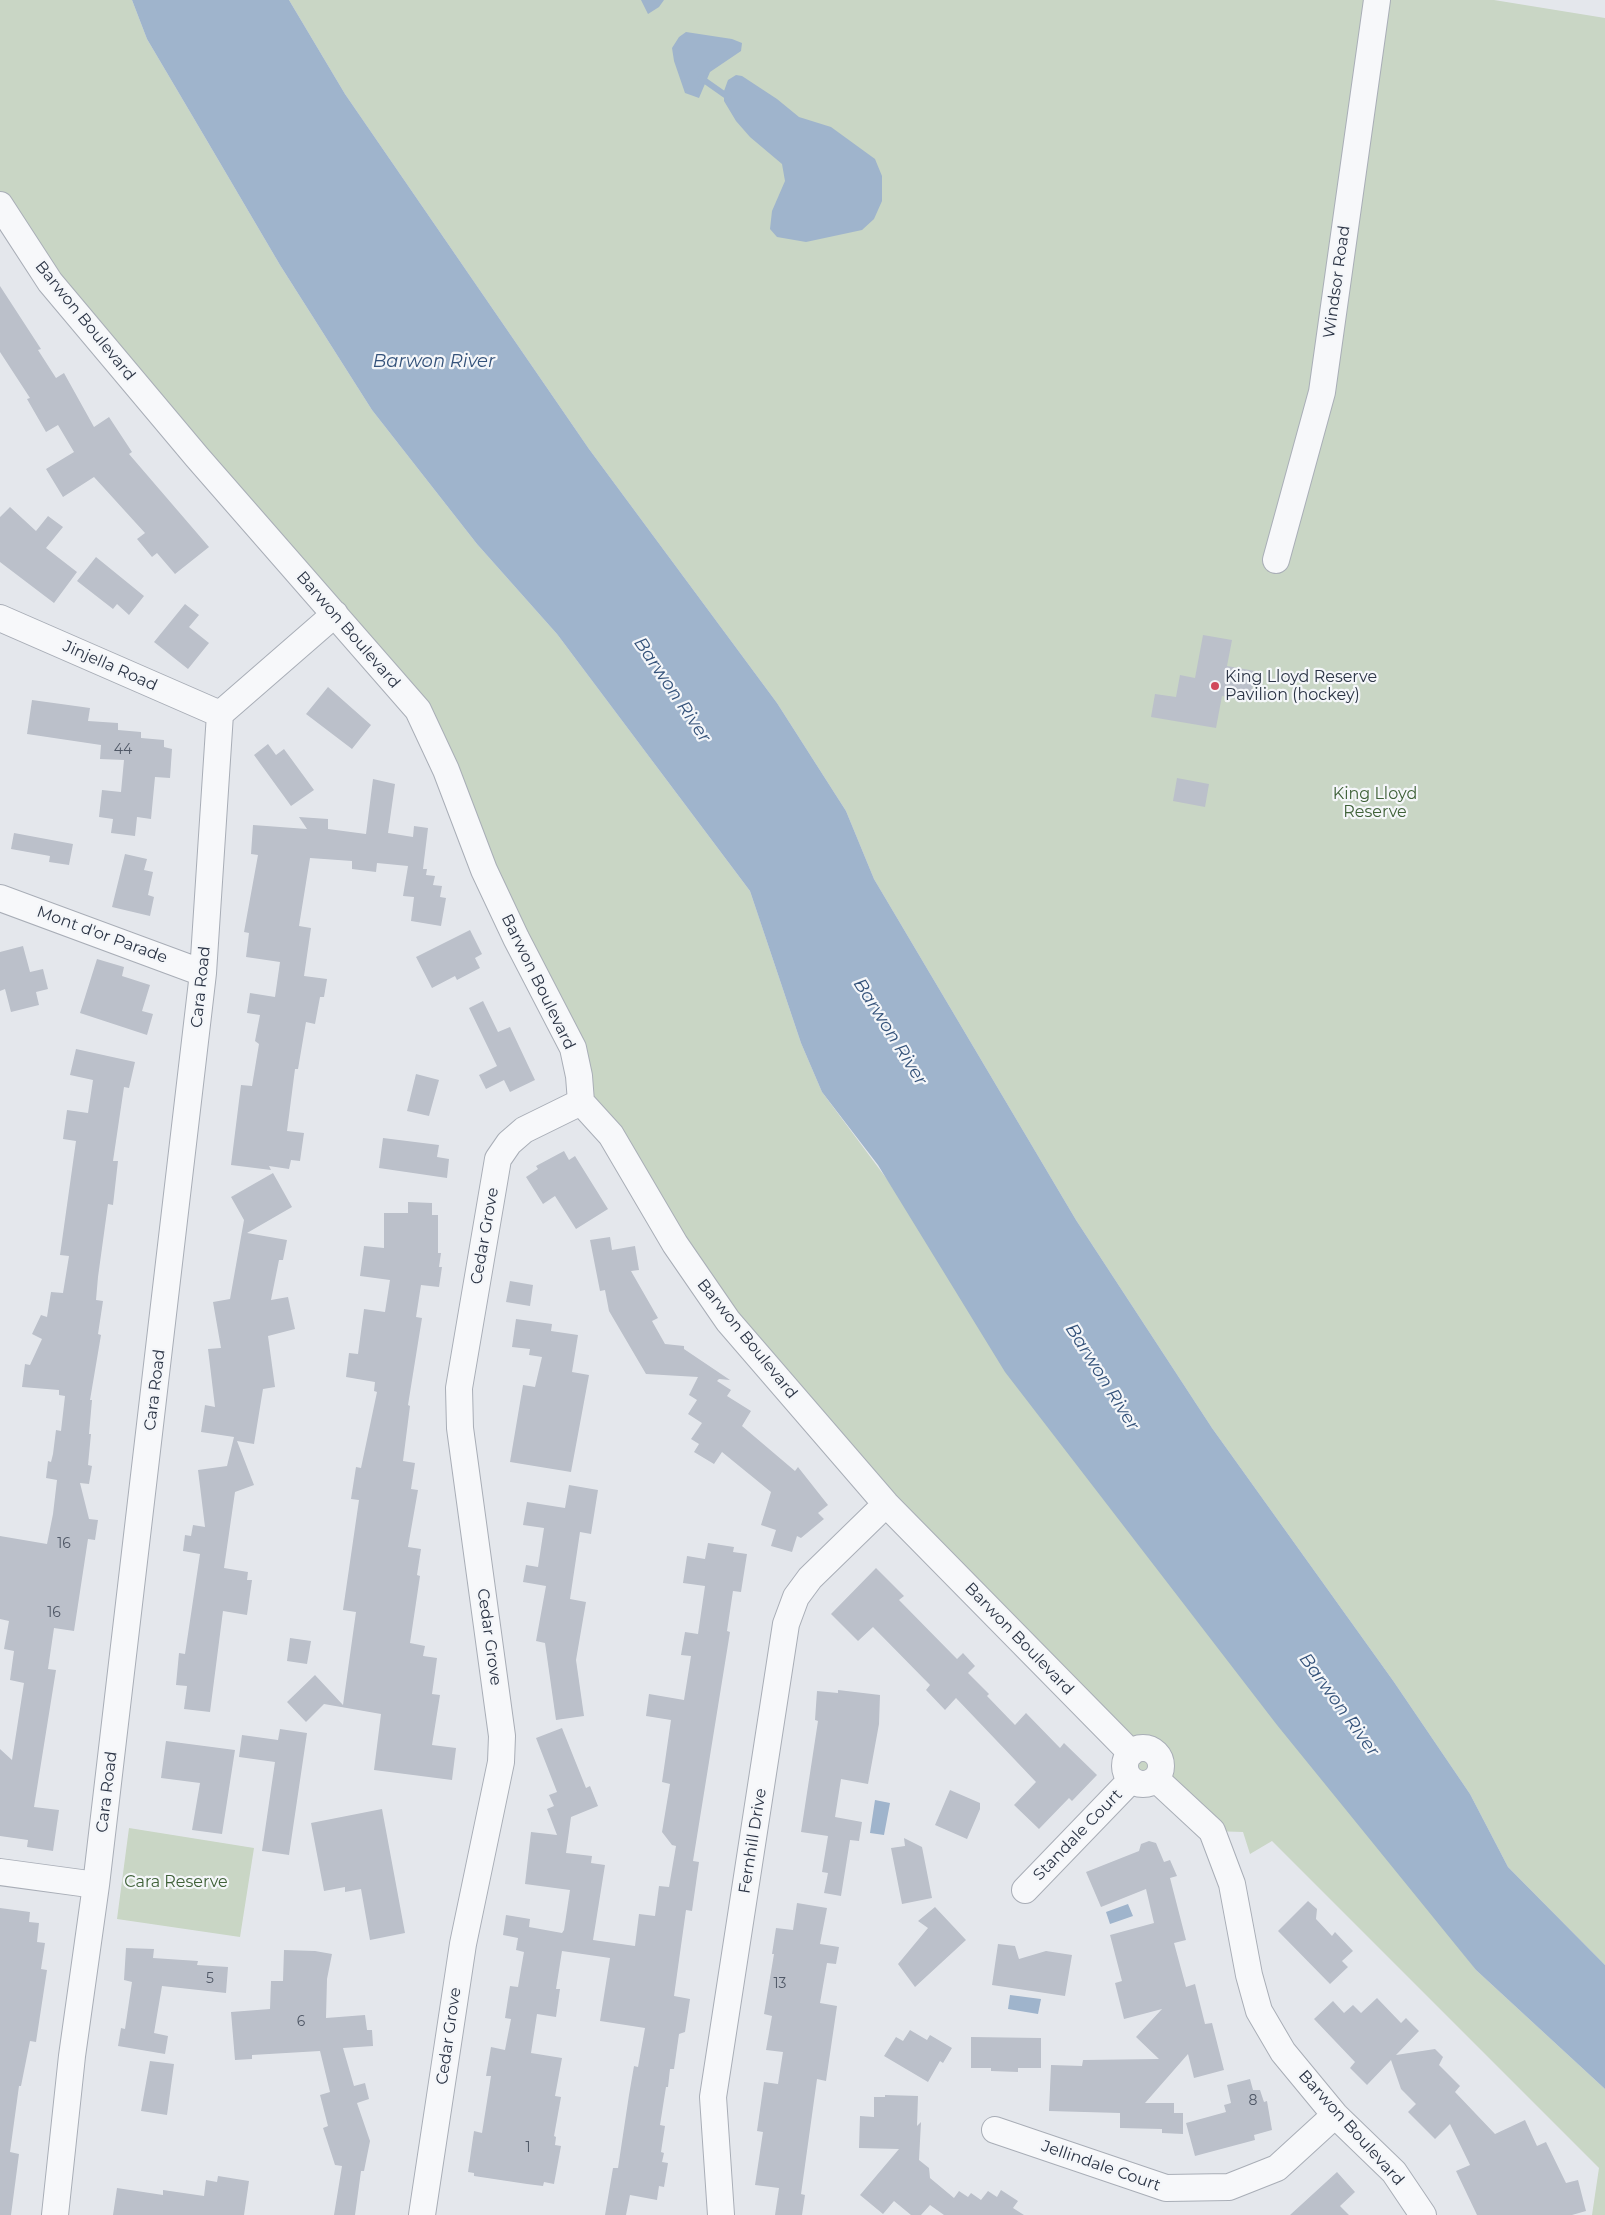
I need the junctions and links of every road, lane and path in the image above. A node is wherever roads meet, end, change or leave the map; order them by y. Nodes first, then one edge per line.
1 (1377, 0) edge
2 (0, 205) edge
3 (1276, 560) dead end
4 (335, 614) junction
5 (0, 618) edge
6 (220, 714) junction
7 (0, 898) edge
8 (203, 973) junction
9 (581, 1102) junction
10 (886, 1504) junction
11 (1144, 1779) junction
12 (0, 1872) edge
13 (96, 1885) junction
14 (1025, 1890) dead end
15 (1335, 2115) junction
16 (995, 2130) dead end
17 (55, 2215) edge
18 (422, 2215) edge
19 (722, 2215) edge
20 (1423, 2215) edge

1 - 3 street, Windsor Road
2 - 4 street, Barwon Boulevard
4 - 6 street
4 - 9 street, Barwon Boulevard
5 - 6 street, Jinjella Road
6 - 8 street, Cara Road
7 - 8 street, Mont d'or Parade
8 - 13 street, Cara Road
9 - 10 street, Barwon Boulevard
9 - 18 street, Cedar Grove
10 - 11 street, Barwon Boulevard
10 - 19 street, Fernhill Drive
11 - 14 street, Standale Court
11 - 15 street, Barwon Boulevard
12 - 13 street
13 - 17 street, Cara Road
15 - 16 street, Jellindale Court
15 - 20 street, Barwon Boulevard

